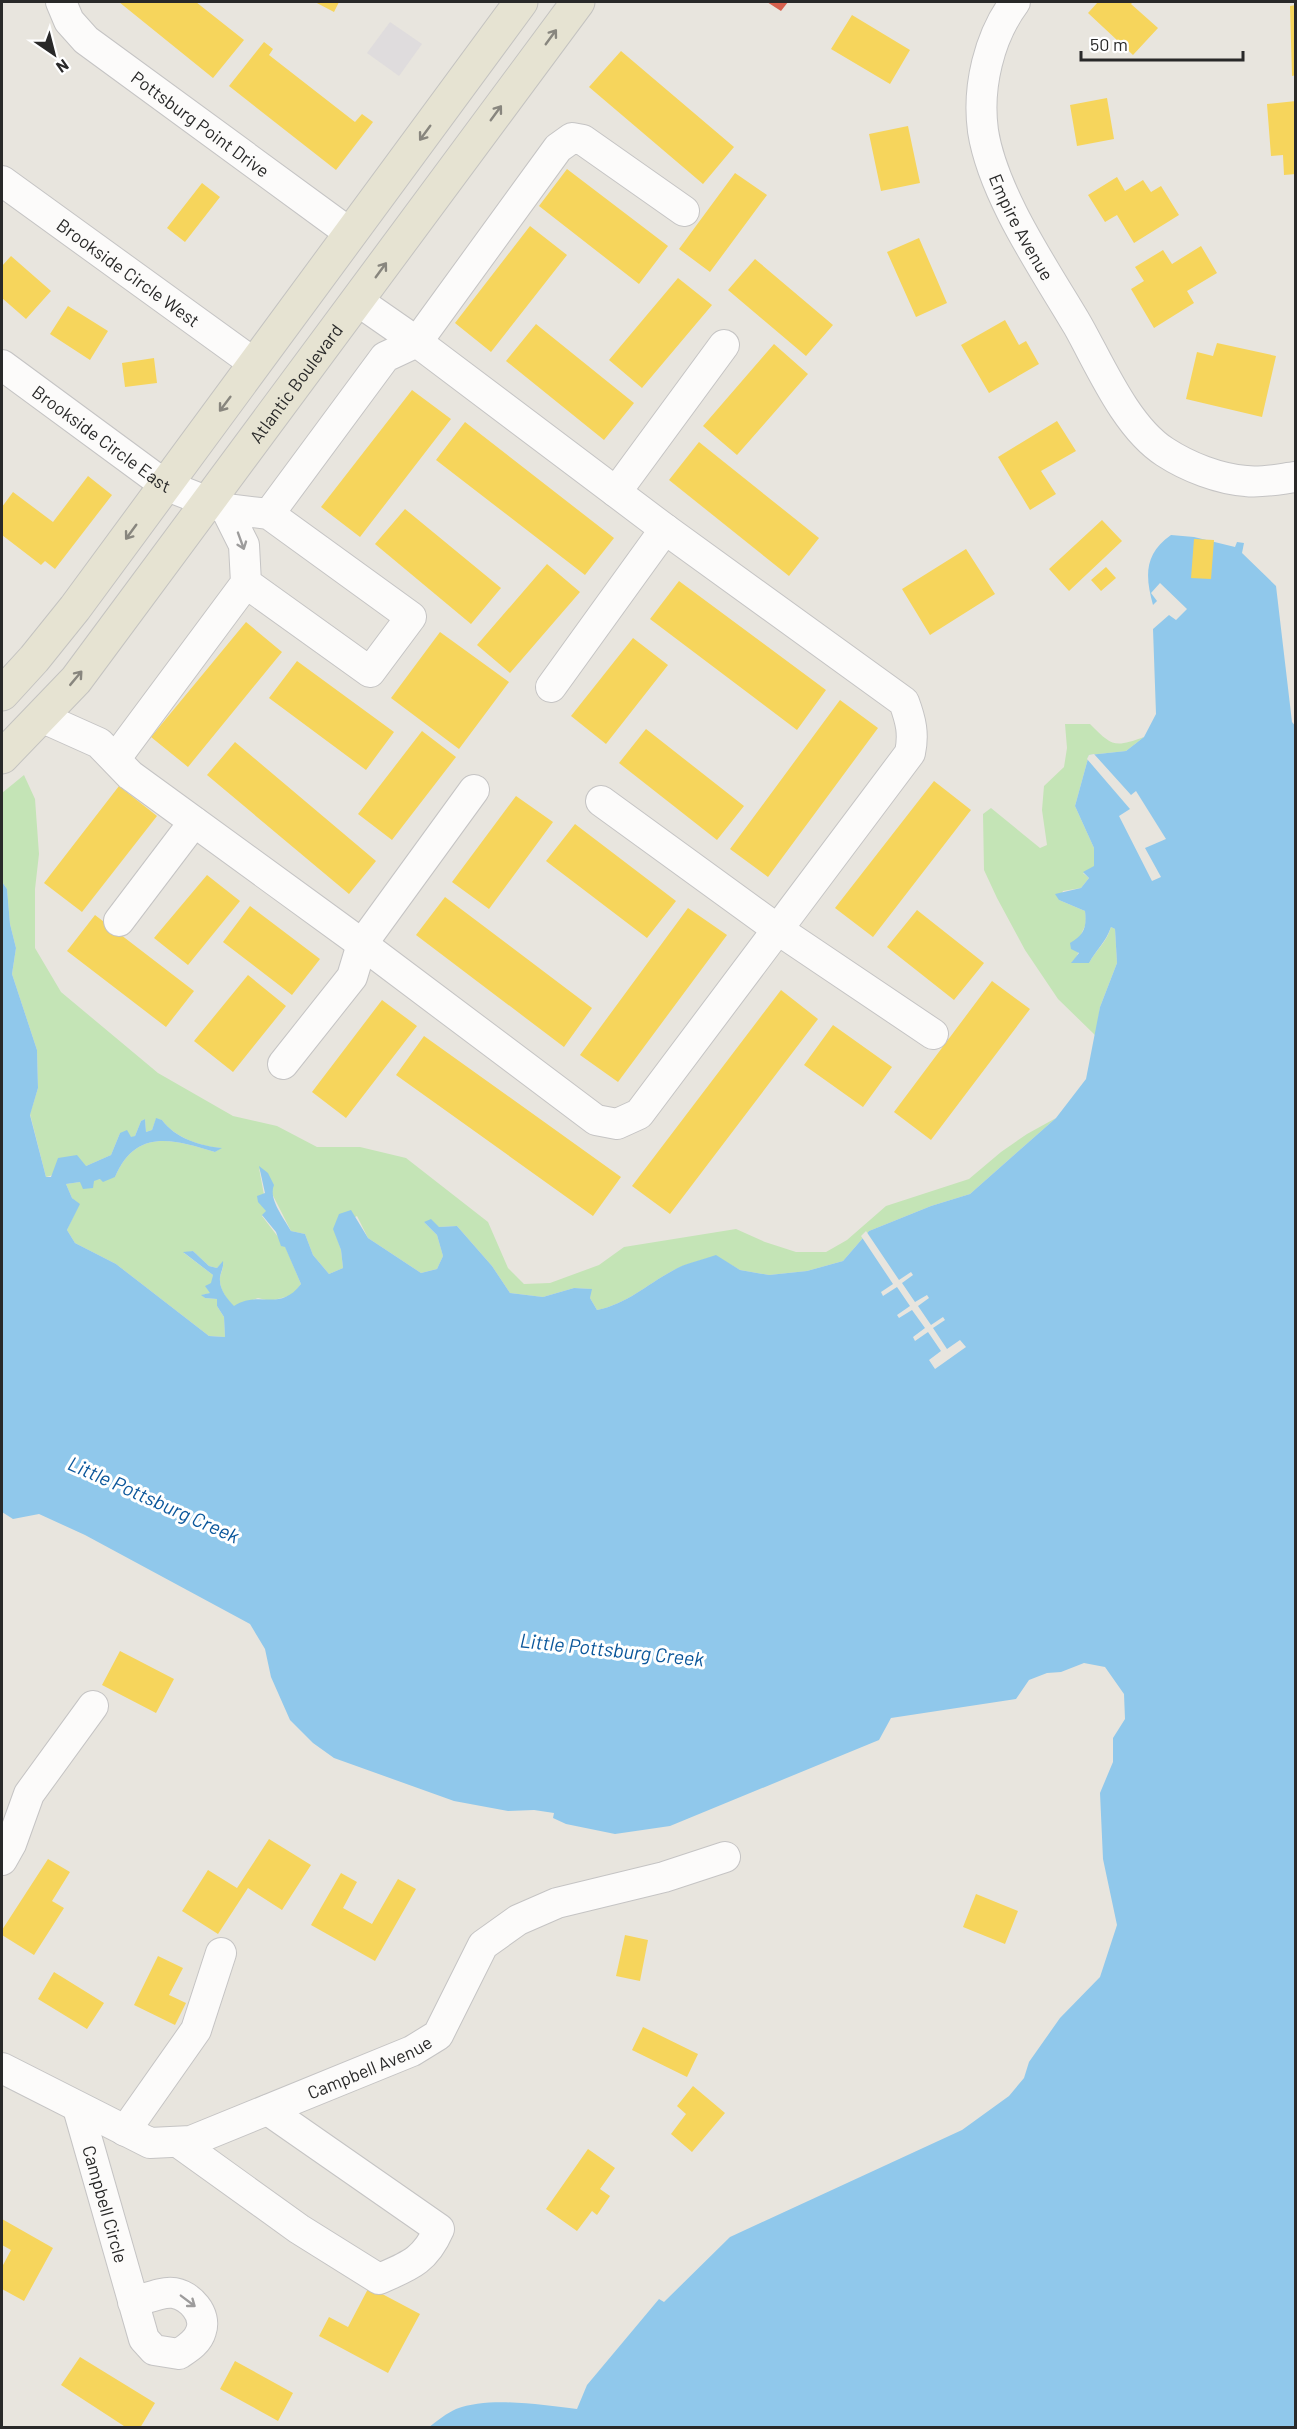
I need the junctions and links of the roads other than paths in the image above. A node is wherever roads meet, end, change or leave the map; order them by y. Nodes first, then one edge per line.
1 (61, 2) edge
2 (521, 2) edge
3 (578, 2) edge
4 (1015, 2) edge
5 (2, 181) edge
6 (684, 211) dead end
7 (351, 234) junction
8 (358, 301) junction
9 (417, 342) junction
10 (724, 345) dead end
11 (255, 364) junction
12 (2, 365) edge
13 (1296, 477) edge
14 (165, 485) junction
15 (616, 492) junction
16 (217, 506) junction
17 (269, 514) junction
18 (665, 528) junction
19 (246, 583) junction
20 (550, 687) dead end
21 (2, 694) edge
22 (41, 717) junction
23 (4, 754) edge
24 (116, 758) junction
25 (474, 790) dead end
26 (601, 801) dead end
27 (194, 822) junction
28 (119, 921) dead end
29 (777, 929) junction
30 (362, 944) junction
31 (933, 1034) dead end
32 (283, 1064) dead end
33 (93, 1706) dead end
34 (725, 1857) dead end
35 (2, 1860) edge
36 (221, 1953) dead end
37 (2, 2068) edge
38 (78, 2108) junction
39 (268, 2110) junction
40 (125, 2131) junction
41 (178, 2142) junction
42 (133, 2302) dead end

1 - 7 street, Pottsburg Point Drive
2 -> 7 main road
8 -> 3 main road, Atlantic Boulevard
4 - 13 street, Empire Avenue
5 - 11 street, Brookside Circle West
6 - 9 street
7 - 11 main road
8 - 9 street
8 - 16 main road, Atlantic Boulevard
9 - 15 street
9 - 17 street
10 - 15 street
11 -> 14 main road
12 - 14 street, Brookside Circle East
14 - 16 street, Brookside Circle East
14 -> 21 main road
15 - 18 street
16 - 17 street, Brookside Circle East
16 -> 19 street
22 -> 16 main road, Atlantic Boulevard
17 - 19 street
18 - 20 street
18 - 29 street
19 - 24 street
22 - 23 main road, Atlantic Boulevard
22 - 24 street
24 - 27 street
25 - 30 street
26 - 29 street
27 - 28 street
27 - 30 street
29 - 30 street
29 - 31 street
30 - 32 street
33 - 35 street
34 - 39 street, Campbell Avenue
36 - 40 street
37 - 38 street, Campbell Avenue
38 - 40 street, Campbell Avenue
38 - 42 street, Campbell Circle
39 - 41 street, Campbell Avenue
39 - 41 street
40 - 41 street, Campbell Avenue

